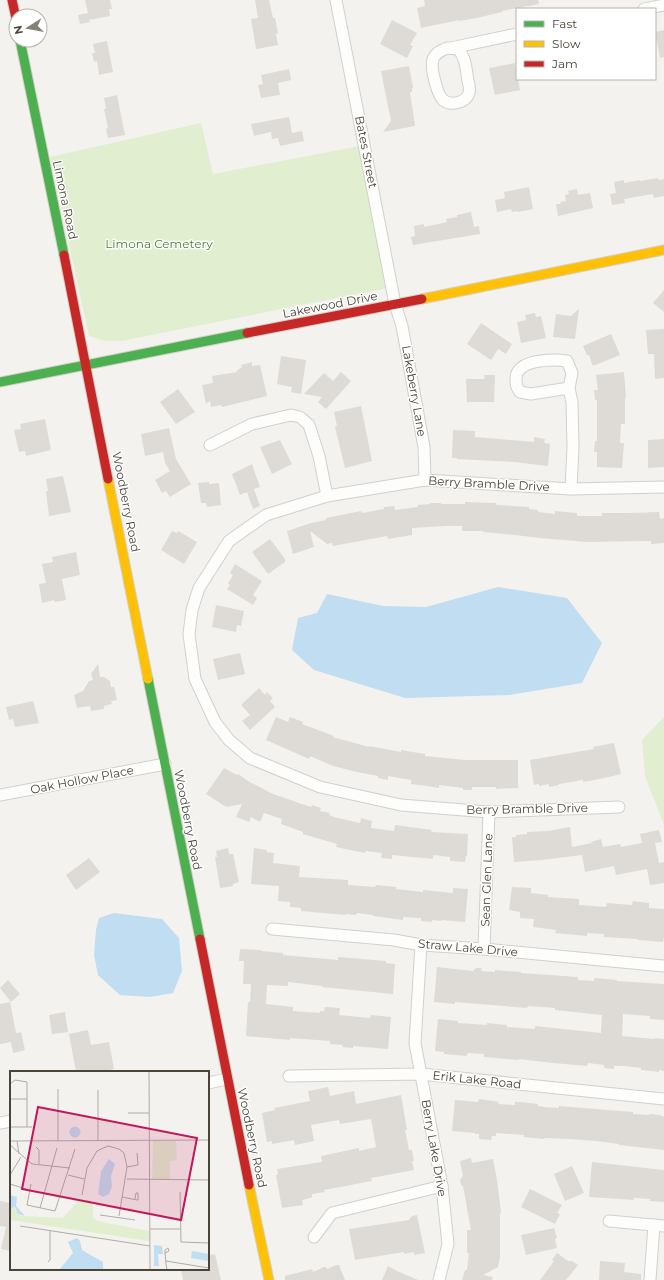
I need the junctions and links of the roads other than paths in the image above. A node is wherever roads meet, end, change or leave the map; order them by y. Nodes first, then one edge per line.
1 (336, 0) edge
2 (664, 5) edge
3 (649, 8) edge
4 (516, 34) edge
5 (22, 48) edge
6 (447, 48) junction
7 (664, 250) edge
8 (395, 304) junction
9 (86, 364) junction
10 (0, 382) edge
11 (569, 388) junction
12 (210, 445) dead end
13 (425, 480) junction
14 (664, 487) edge
15 (571, 489) junction
16 (327, 496) junction
17 (165, 764) junction
18 (0, 795) edge
19 (619, 807) dead end
20 (489, 812) junction
21 (272, 929) dead end
22 (421, 944) junction
23 (484, 949) junction
24 (664, 966) edge
25 (421, 1074) junction
26 (289, 1076) dead end
27 (227, 1079) junction
28 (209, 1083) edge
29 (664, 1099) edge
30 (10, 1121) edge
31 (0, 1123) edge
32 (442, 1186) junction
33 (609, 1221) dead end
34 (659, 1226) edge
35 (314, 1237) dead end
36 (269, 1280) edge
37 (439, 1280) edge
38 (650, 1280) edge

1 - 8 street, Bates Street
2 - 3 street
4 - 6 street
5 - 9 street, Limona Road
6 - 6 street
7 - 8 street, Lakewood Drive
8 - 9 street, Lakewood Drive
8 - 13 street, Lakeberry Lane
9 - 10 street, Lakewood Drive
9 - 17 street, Woodberry Road
11 - 11 street
11 - 15 street
12 - 16 street
13 - 15 street, Berry Bramble Drive
13 - 16 street, Berry Bramble Drive
14 - 15 street, Berry Bramble Drive
16 - 20 street, Berry Bramble Drive
17 - 18 street, Oak Hollow Place
17 - 27 street, Woodberry Road
19 - 20 street, Berry Bramble Drive
20 - 23 street, Sean Glen Lane
21 - 22 street, Straw Lake Drive
22 - 23 street, Straw Lake Drive
22 - 25 street, Berry Lake Drive
23 - 24 street, Straw Lake Drive
25 - 26 street, Erik Lake Road
25 - 29 street, Erik Lake Road
25 - 32 street, Berry Lake Drive
27 - 28 street
27 - 36 street, Woodberry Road
30 - 31 street
32 - 35 street
32 - 37 street, Berry Lake Drive
33 - 34 street
34 - 38 street

